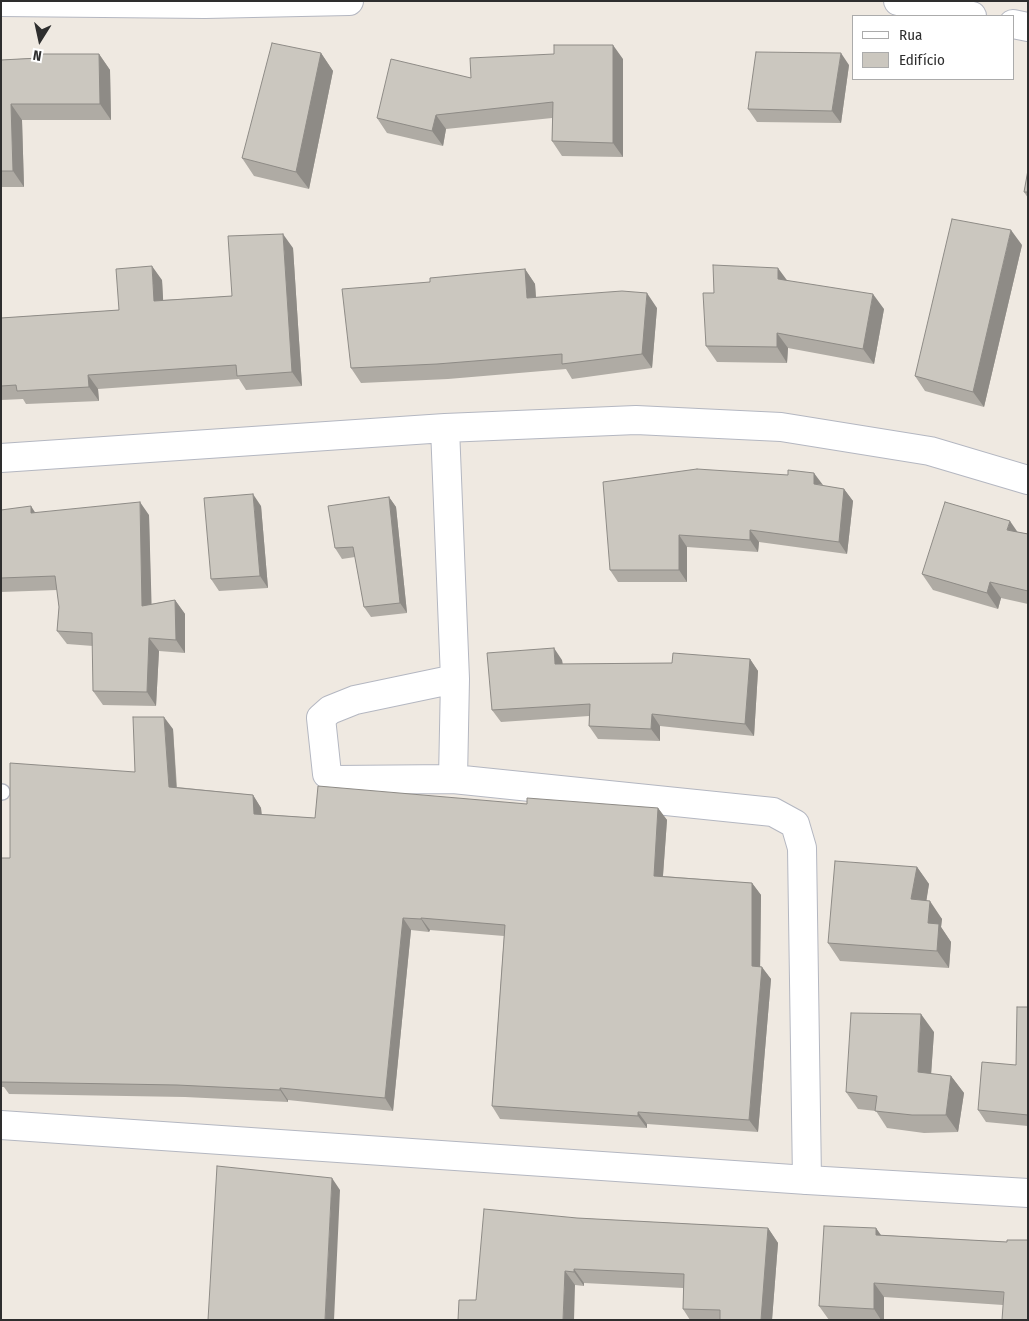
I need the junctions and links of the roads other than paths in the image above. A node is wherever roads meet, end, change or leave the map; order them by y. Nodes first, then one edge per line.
1 (349, 1) edge
2 (898, 1) edge
3 (1, 2) edge
4 (967, 15) edge
5 (1014, 24) edge
6 (1028, 27) edge
7 (445, 428) junction
8 (1, 458) edge
9 (1028, 480) edge
10 (455, 680) junction
11 (454, 779) junction
12 (1, 1125) edge
13 (806, 1180) junction
14 (1028, 1193) edge

1 - 3 street
2 - 4 street
5 - 6 street
7 - 8 street
7 - 9 street
7 - 10 street
10 - 11 street
10 - 11 street
11 - 13 street
12 - 13 street
13 - 14 street

